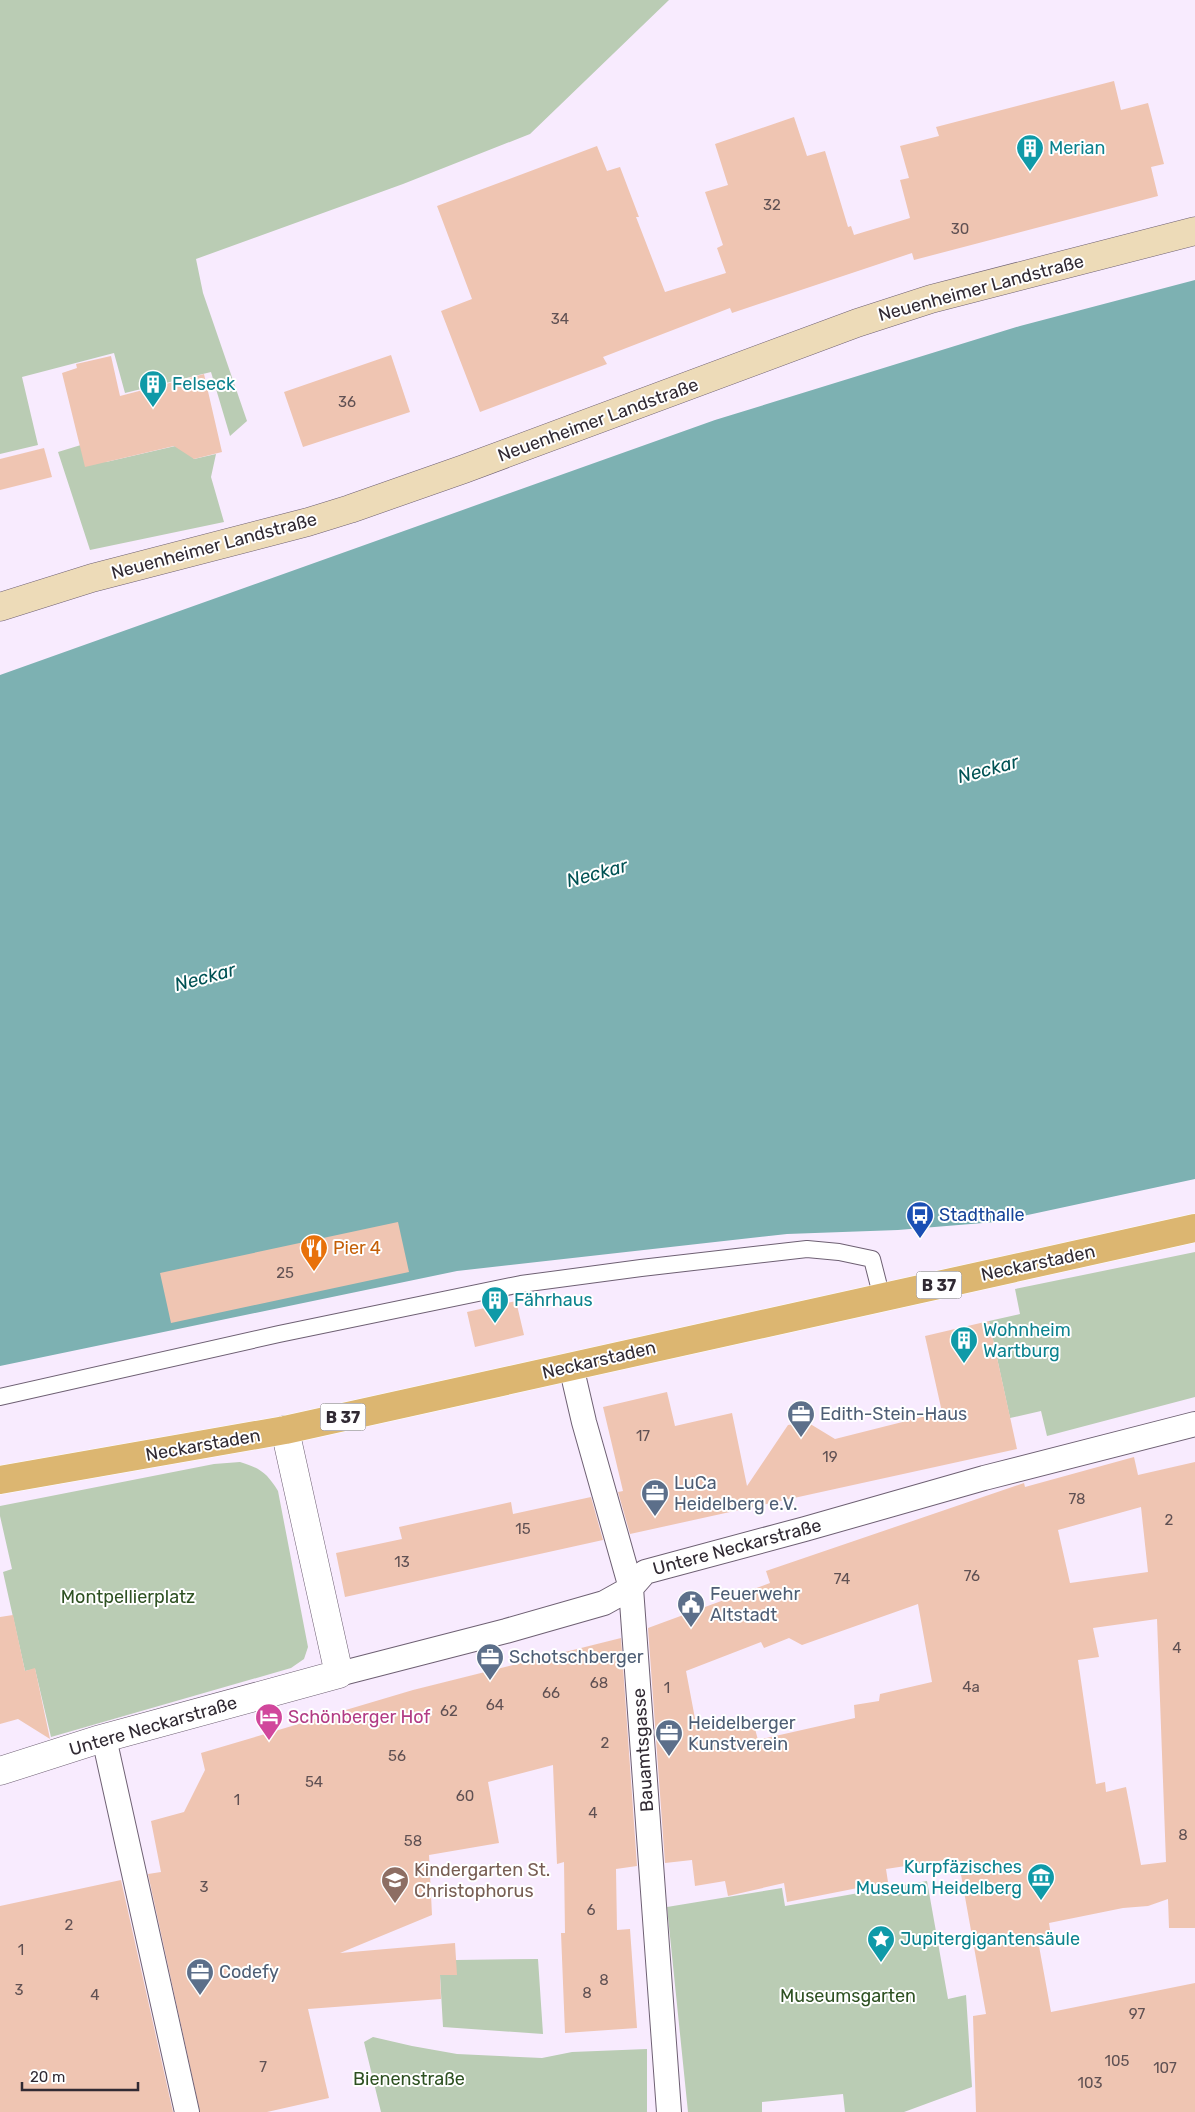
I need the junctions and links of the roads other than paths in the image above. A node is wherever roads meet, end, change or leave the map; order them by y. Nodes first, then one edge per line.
1 (1195, 231) edge
2 (0, 607) edge
3 (1195, 1228) edge
4 (882, 1298) junction
5 (571, 1366) junction
6 (0, 1397) edge
7 (1195, 1424) edge
8 (285, 1430) junction
9 (0, 1480) edge
10 (631, 1588) junction
11 (339, 1674) junction
12 (104, 1738) junction
13 (0, 1771) edge
14 (187, 2112) edge
15 (669, 2112) edge

1 - 2 main road, Neuenheimer Landstraße
3 - 4 main road, Neckarstaden / B 37
4 - 5 main road, Neckarstaden / B 37
4 - 6 lane
5 - 8 main road, Neckarstaden / B 37
5 - 10 street, Bauamtsgasse
7 - 10 street, Untere Neckarstraße
8 - 9 main road, Neckarstaden / B 37
8 - 11 street
10 - 11 street, Untere Neckarstraße
10 - 15 street, Bauamtsgasse
11 - 12 street, Untere Neckarstraße
12 - 13 street, Untere Neckarstraße
12 - 14 street

